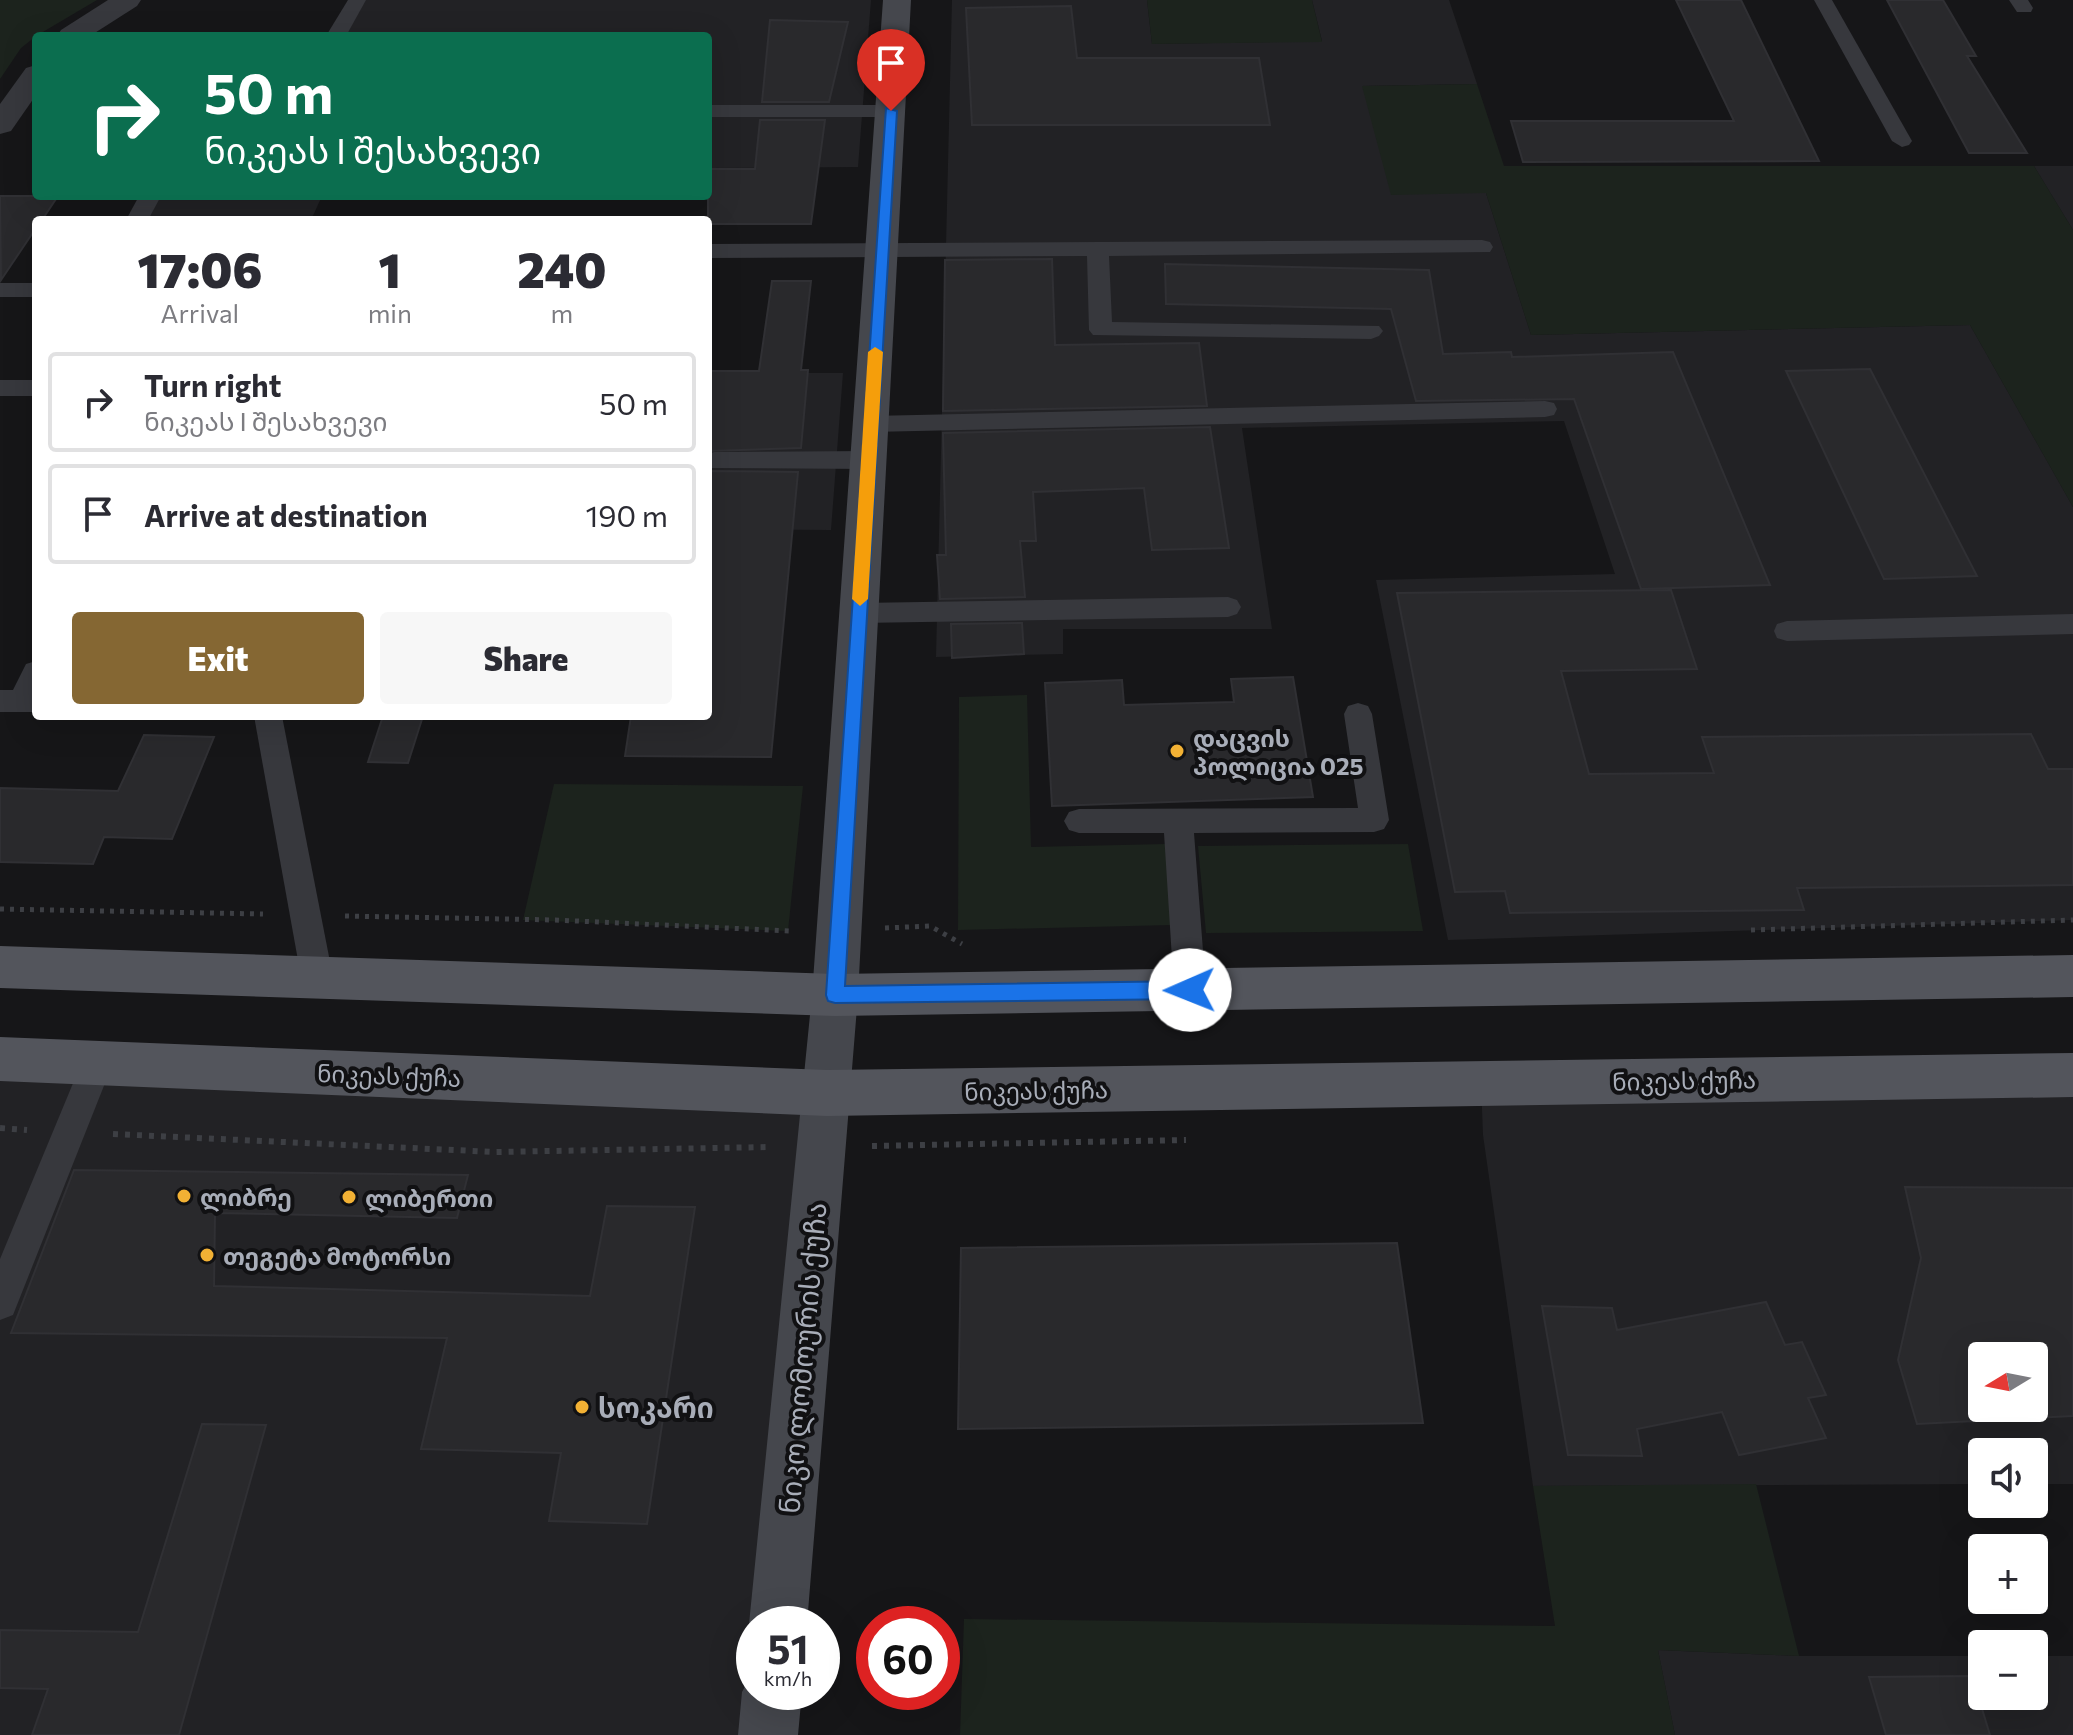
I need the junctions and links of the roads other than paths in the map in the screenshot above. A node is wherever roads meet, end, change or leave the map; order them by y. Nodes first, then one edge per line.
1 (127, 0) edge
2 (357, 0) edge
3 (897, 0) edge
4 (1823, 0) edge
5 (77, 32) edge
6 (338, 32) edge
7 (32, 80) edge
8 (712, 111) edge
9 (891, 111) junction
10 (0, 125) edge
11 (1902, 141) dead end
12 (1482, 247) dead end
13 (1098, 249) junction
14 (882, 250) junction
15 (712, 251) edge
16 (0, 290) edge
17 (32, 290) edge
18 (1371, 331) dead end
19 (0, 388) edge
20 (32, 388) edge
21 (1545, 409) dead end
22 (870, 442) junction
23 (714, 461) dead end
24 (1228, 607) dead end
25 (859, 613) junction
26 (2073, 624) edge
27 (1787, 631) dead end
28 (32, 679) edge
29 (19, 701) edge
30 (1358, 714) dead end
31 (269, 720) edge
32 (1079, 821) dead end
33 (1178, 821) junction
34 (0, 967) edge
35 (2073, 976) edge
36 (317, 977) junction
37 (1190, 990) junction
38 (835, 995) junction
39 (0, 1059) edge
40 (97, 1063) junction
41 (2069, 1079) edge
42 (827, 1093) junction
43 (0, 1302) edge
44 (780, 1606) edge
45 (770, 1710) edge
46 (768, 1735) edge

1 - 5 street
2 - 6 lane
3 - 9 street, ნიკო ლომოურის ქუჩა
4 - 11 lane
7 - 10 street
8 - 9 lane
9 - 14 street, ნიკო ლომოურის ქუჩა
12 - 13 lane
13 - 14 lane
13 - 18 lane
14 - 15 lane
14 - 22 street, ნიკო ლომოურის ქუჩა
16 - 17 lane
19 - 20 lane
21 - 22 lane
22 - 23 lane
22 - 25 street, ნიკო ლომოურის ქუჩა
24 - 25 lane
25 - 38 street, ნიკო ლომოურის ქუჩა
26 - 27 lane
28 - 29 lane
30 - 33 lane
31 - 36 lane
32 - 33 lane
33 - 37 lane
34 - 36 main road
35 - 37 main road
36 - 38 main road
37 - 38 main road
38 - 42 street, ნიკო ლომოურის ქუჩა
39 - 40 main road, ნიკეას ქუჩა
40 - 42 main road, ნიკეას ქუჩა
40 - 43 lane
41 - 42 main road, ნიკეას ქუჩა
42 - 44 street, ნიკო ლომოურის ქუჩა
45 - 46 street

